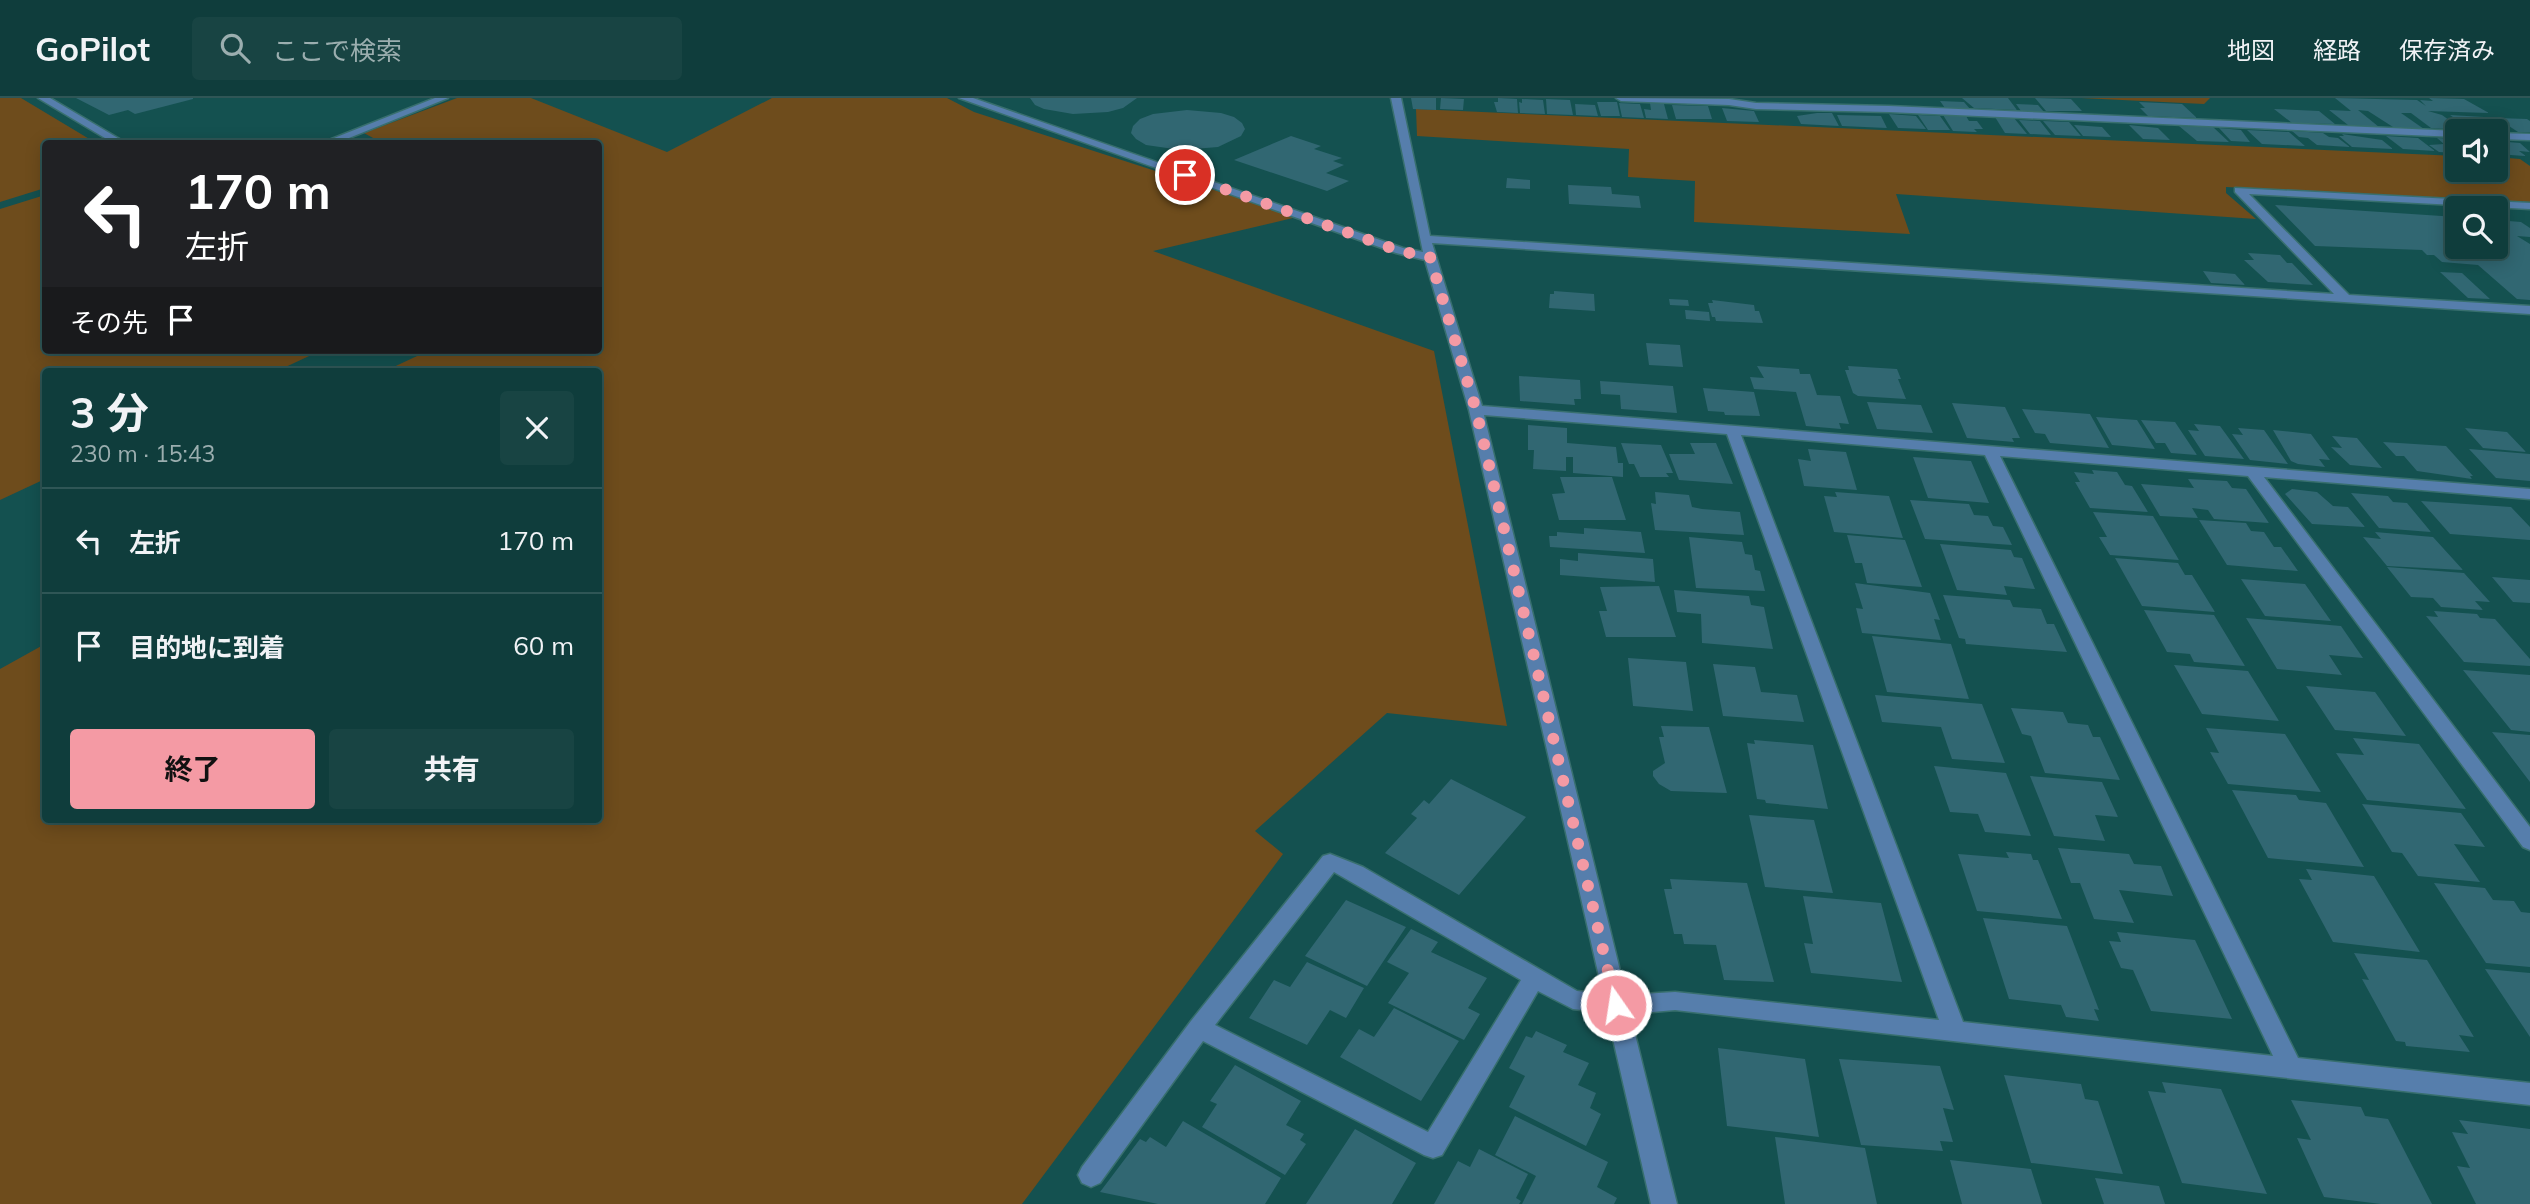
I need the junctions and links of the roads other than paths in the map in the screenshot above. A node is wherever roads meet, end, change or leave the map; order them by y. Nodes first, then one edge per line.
1 (43, 98) edge
2 (443, 98) edge
3 (964, 98) edge
4 (1396, 98) edge
5 (1620, 98) edge
6 (2445, 133) edge
7 (2508, 136) edge
8 (2530, 137) edge
9 (117, 140) edge
10 (334, 140) edge
11 (2530, 206) edge
12 (1427, 248) junction
13 (2345, 298) junction
14 (2530, 310) edge
15 (1476, 410) junction
16 (1733, 432) junction
17 (1990, 451) junction
18 (2253, 473) junction
19 (2528, 496) edge
20 (2526, 833) edge
21 (1534, 978) junction
22 (1616, 1005) junction
23 (1199, 1028) junction
24 (1955, 1032) junction
25 (2290, 1066) junction
26 (2530, 1094) edge
27 (1091, 1175) dead end
28 (1664, 1204) edge

1 - 9 street
2 - 10 street
3 - 12 street
4 - 12 street
5 - 6 street
7 - 8 street
11 - 13 street
12 - 13 street
12 - 15 street
13 - 14 street
15 - 16 street
15 - 22 street
16 - 17 street
16 - 24 street
17 - 18 street
17 - 25 street
18 - 19 street
18 - 20 street
21 - 22 street
21 - 23 street
21 - 23 street
22 - 24 street
22 - 28 street
23 - 27 street
24 - 25 street
25 - 26 street

